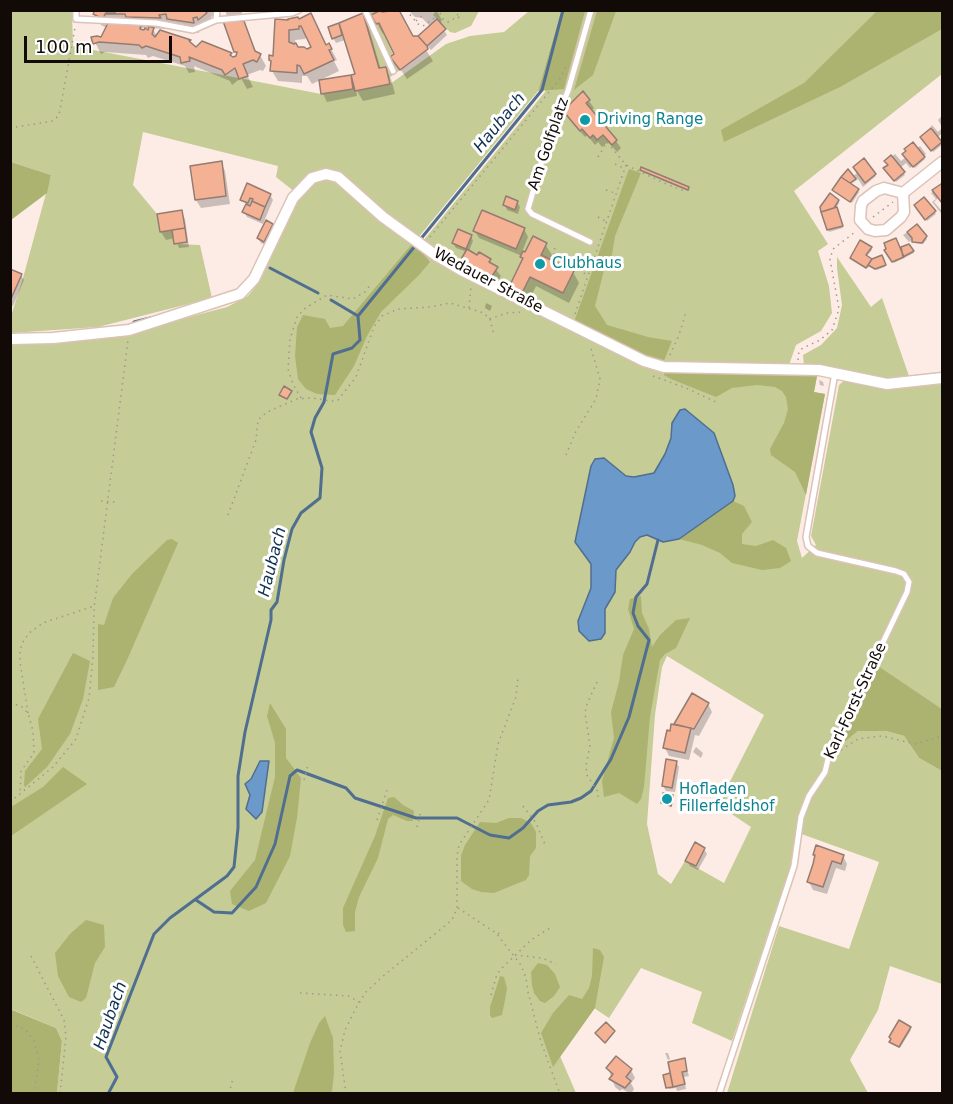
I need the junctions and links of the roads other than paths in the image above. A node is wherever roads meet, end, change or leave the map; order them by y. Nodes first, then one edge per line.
1 (76, 10) edge
2 (217, 10) edge
3 (299, 10) edge
4 (591, 10) edge
5 (291, 12) edge
6 (369, 12) edge
7 (216, 20) junction
8 (393, 71) dead end
9 (942, 162) edge
10 (903, 193) junction
11 (590, 242) dead end
12 (10, 339) edge
13 (835, 373) junction
14 (942, 378) edge
15 (719, 1094) edge

1 - 7 lane
2 - 7 lane
3 - 5 lane
4 - 11 lane, Am Golfplatz
5 - 7 lane
6 - 8 lane
9 - 10 street
10 - 10 street
12 - 13 street, Wedauer Straße
13 - 14 street, Wedauer Straße
13 - 15 lane, Karl-Forst-Straße

